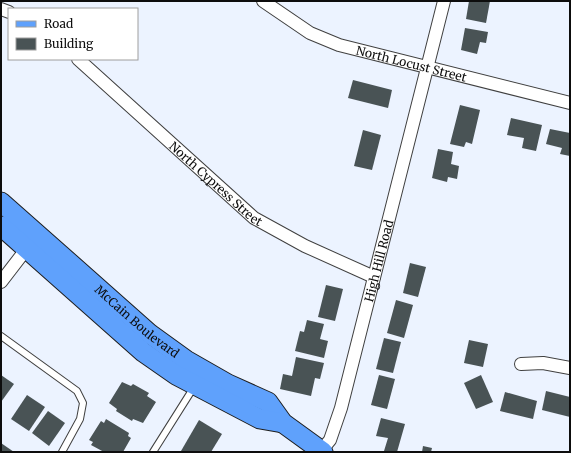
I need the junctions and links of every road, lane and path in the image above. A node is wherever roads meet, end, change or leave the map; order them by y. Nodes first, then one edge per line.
1 (263, 1) edge
2 (444, 1) edge
3 (79, 60) edge
4 (428, 67) junction
5 (570, 103) edge
6 (1, 202) edge
7 (1, 226) edge
8 (32, 242) junction
9 (374, 277) junction
10 (1, 282) edge
11 (1, 336) edge
12 (521, 364) dead end
13 (570, 368) edge
14 (194, 386) junction
15 (283, 423) junction
16 (322, 451) edge
17 (62, 452) edge
18 (153, 452) edge

1 - 4 street, North Locust Street
2 - 4 street, High Hill Road
3 - 9 street, North Cypress Street
4 - 5 street, North Locust Street
4 - 9 street, High Hill Road
6 - 8 main road, McCain Boulevard
7 - 8 main road, McCain Boulevard
8 - 10 street
8 - 14 main road, McCain Boulevard
8 - 15 main road, McCain Boulevard
9 - 16 street, High Hill Road
11 - 17 lane
12 - 13 street
14 - 15 main road, McCain Boulevard
14 - 18 lane
15 - 16 main road, McCain Boulevard

